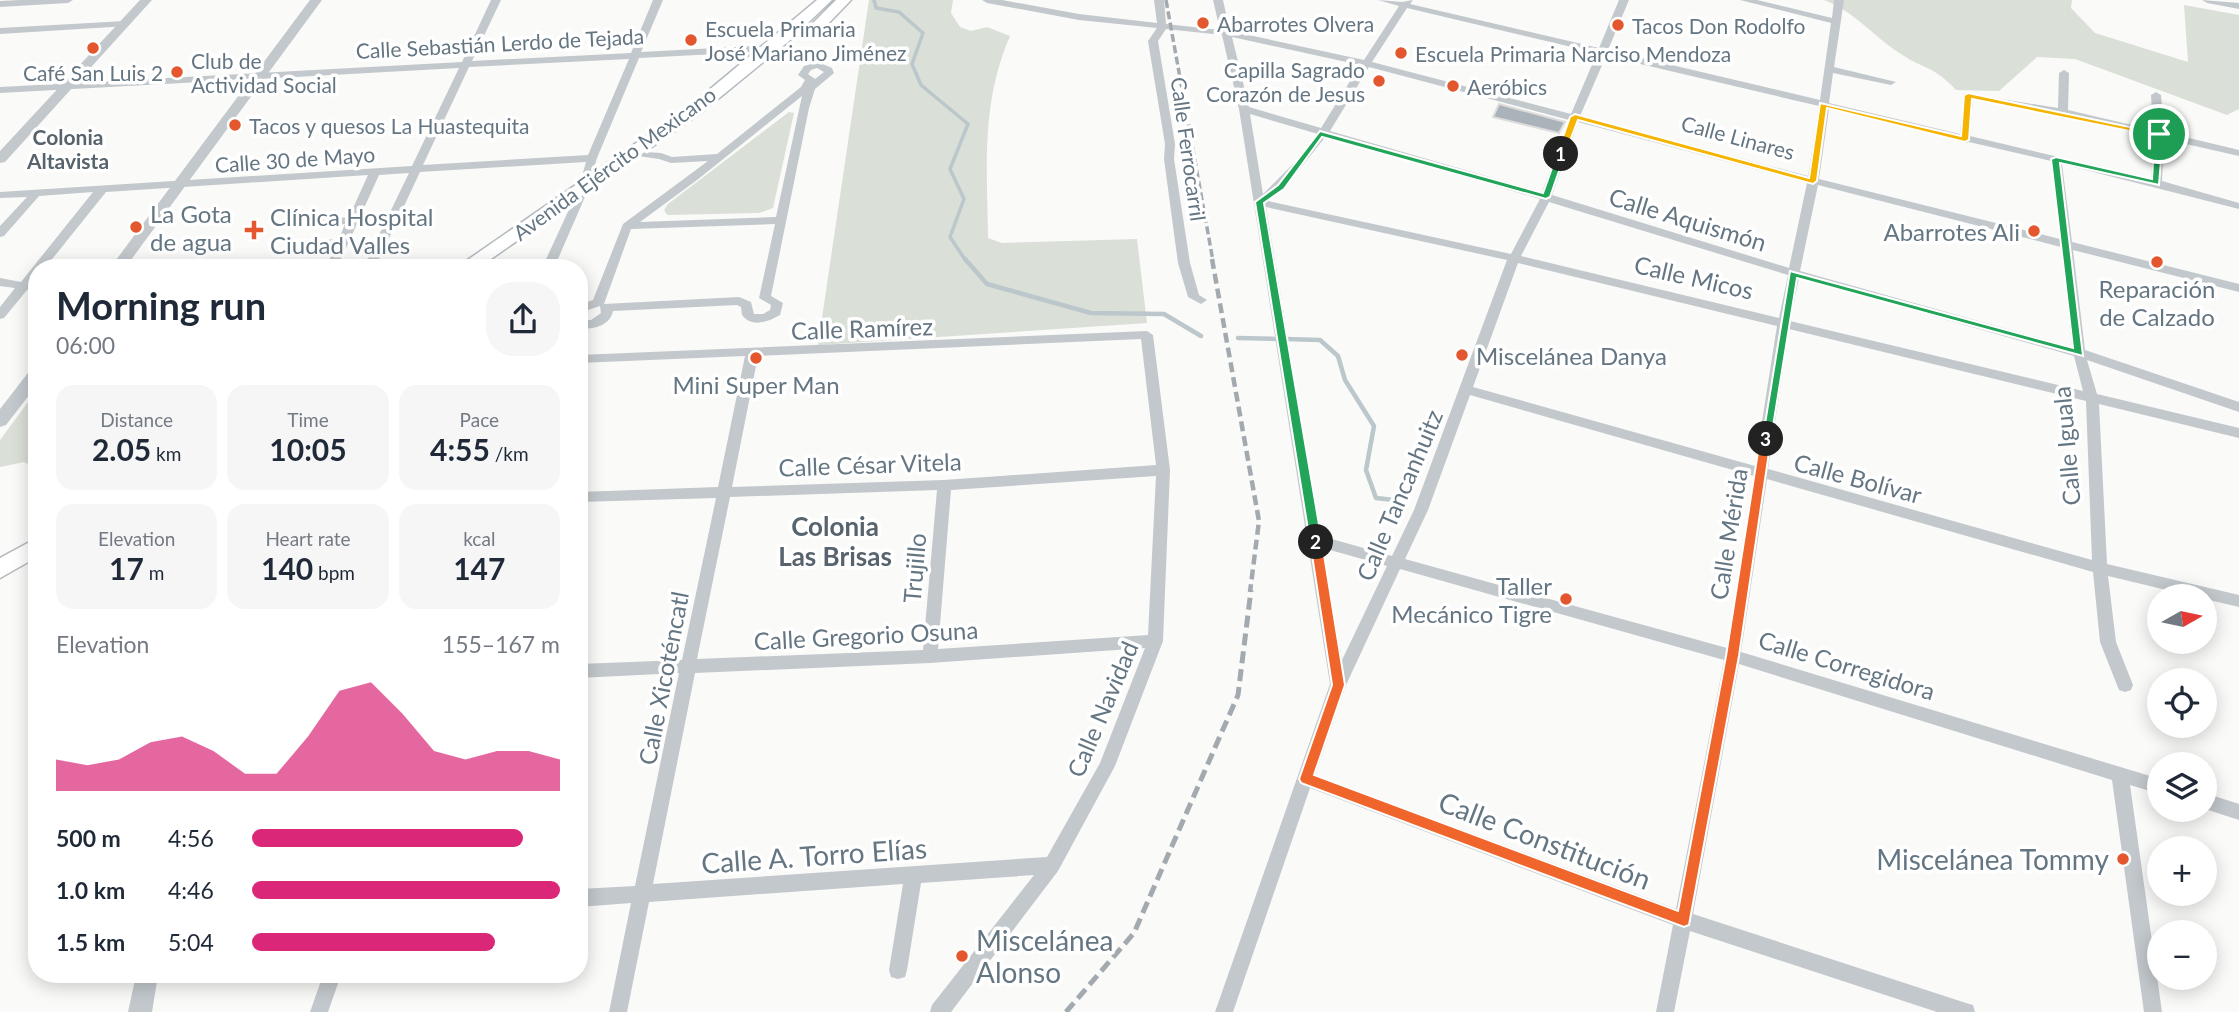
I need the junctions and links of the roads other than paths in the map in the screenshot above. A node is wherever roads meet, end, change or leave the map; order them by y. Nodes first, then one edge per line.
1 (68, 0) edge
2 (146, 0) edge
3 (316, 0) edge
4 (496, 0) edge
5 (658, 0) edge
6 (825, 0) edge
7 (844, 0) edge
8 (987, 0) edge
9 (1159, 0) edge
10 (1218, 0) edge
11 (1383, 0) edge
12 (1624, 0) edge
13 (1745, 0) edge
14 (1839, 0) edge
15 (2207, 0) edge
16 (1406, 2) edge
17 (0, 4) edge
18 (1036, 4) edge
19 (2239, 6) edge
20 (1835, 21) junction
21 (125, 24) junction
22 (1162, 28) junction
23 (0, 31) edge
24 (1225, 33) junction
25 (773, 48) junction
26 (792, 51) junction
27 (1602, 51) junction
28 (637, 54) junction
29 (1366, 63) junction
30 (466, 64) junction
31 (1725, 65) dead end
32 (1829, 69) junction
33 (2064, 73) dead end
34 (259, 76) junction
35 (1721, 80) junction
36 (1891, 82) dead end
37 (67, 86) junction
38 (0, 90) edge
39 (2156, 95) dead end
40 (1823, 104) junction
41 (1244, 110) junction
42 (2063, 113) junction
43 (1575, 117) junction
44 (1320, 134) junction
45 (2159, 134) junction
46 (1965, 140) junction
47 (733, 148) junction
48 (635, 153) junction
49 (2239, 153) edge
50 (659, 155) junction
51 (720, 157) junction
52 (592, 158) junction
53 (0, 159) edge
54 (2056, 159) junction
55 (414, 171) junction
56 (374, 174) junction
57 (1813, 181) junction
58 (2156, 183) junction
59 (180, 186) junction
60 (102, 189) junction
61 (583, 190) junction
62 (36, 193) junction
63 (0, 195) edge
64 (1546, 197) junction
65 (1260, 202) junction
66 (2239, 206) edge
67 (573, 213) junction
68 (353, 220) junction
69 (780, 220) junction
70 (306, 224) dead end
71 (627, 226) junction
72 (0, 233) edge
73 (343, 242) junction
74 (292, 246) dead end
75 (2066, 246) junction
76 (1514, 258) junction
77 (46, 259) edge
78 (124, 259) edge
79 (335, 259) edge
80 (373, 259) edge
81 (479, 259) edge
82 (504, 259) edge
83 (552, 259) edge
84 (1793, 273) junction
85 (0, 282) edge
86 (28, 287) edge
87 (2239, 288) edge
88 (28, 289) edge
89 (1201, 300) dead end
90 (588, 306) edge
91 (0, 315) edge
92 (1784, 322) junction
93 (588, 326) edge
94 (1146, 335) joint
95 (752, 353) junction
96 (2079, 353) junction
97 (588, 359) edge
98 (28, 385) edge
99 (1468, 390) junction
100 (2092, 398) junction
101 (2239, 407) edge
102 (0, 421) edge
103 (2239, 433) edge
104 (1163, 470) junction
105 (1760, 475) junction
106 (944, 485) junction
107 (722, 492) junction
108 (588, 497) edge
109 (1315, 540) junction
110 (28, 552) edge
111 (1397, 562) junction
112 (28, 566) edge
113 (0, 569) edge
114 (2100, 569) junction
115 (0, 583) edge
116 (2239, 601) edge
117 (1155, 641) junction
118 (930, 656) junction
119 (1732, 656) junction
120 (690, 665) junction
121 (588, 671) edge
122 (1338, 685) junction
123 (2125, 685) dead end
124 (2120, 775) junction
125 (1306, 779) junction
126 (2147, 783) edge
127 (2217, 805) edge
128 (2239, 812) edge
129 (1052, 865) junction
130 (914, 873) junction
131 (642, 895) junction
132 (588, 898) edge
133 (1684, 920) junction
134 (898, 970) dead end
135 (145, 983) edge
136 (329, 983) edge
137 (140, 1012) edge
138 (319, 1012) edge
139 (618, 1012) edge
140 (939, 1012) edge
141 (1224, 1012) edge
142 (1665, 1012) edge
143 (1966, 1012) edge
144 (2153, 1012) edge

1 - 17 street
2 - 21 street
3 - 34 street
4 - 30 street
5 - 28 street
6 - 25 main road, Avenida Ejército Mexicano
7 - 26 main road, Avenida Ejército Mexicano
8 - 18 street, Calle Linares
9 - 22 street, Calle Ferrocarril
10 - 24 street
11 - 16 street
12 - 27 street, Calle Tancanhuitz
13 - 20 street
14 - 20 street, Calle Mérida
15 - 19 street
16 - 27 street
16 - 29 street
18 - 22 street, Calle Linares
20 - 32 street, Calle Mérida
21 - 23 street
21 - 37 street
22 - 24 street, Calle Linares
22 - 89 street, Calle Ferrocarril
24 - 29 street, Calle Linares
24 - 41 street
25 - 26 street, Calle Sebastián Lerdo de Tejada
25 - 28 street, Calle Sebastián Lerdo de Tejada
25 - 48 main road, Avenida Ejército Mexicano
26 - 50 main road, Avenida Ejército Mexicano
27 - 35 street
27 - 43 street, Calle Tancanhuitz
28 - 30 street, Calle Sebastián Lerdo de Tejada
28 - 52 street
29 - 43 street, Calle Linares
29 - 44 street
30 - 34 street, Calle Sebastián Lerdo de Tejada
30 - 55 street
31 - 35 street
32 - 36 street
32 - 40 street, Calle Mérida
33 - 42 street
34 - 37 street, Calle Sebastián Lerdo de Tejada
34 - 59 street
35 - 40 street
37 - 38 street, Calle Sebastián Lerdo de Tejada
37 - 53 street
39 - 45 street
40 - 46 street
40 - 57 street, Calle Mérida
41 - 44 street, Calle Aquismón
41 - 65 street
42 - 45 street
42 - 46 street
43 - 57 street, Calle Linares
43 - 64 street, Calle Tancanhuitz
44 - 64 street, Calle Aquismón
44 - 65 street
45 - 49 street
45 - 58 street
46 - 54 street
47 - 50 street
47 - 51 street
47 - 69 street
48 - 50 street
48 - 61 main road, Avenida Ejército Mexicano
50 - 51 street
50 - 67 main road, Avenida Ejército Mexicano
51 - 71 street
52 - 55 street, Calle 30 de Mayo
52 - 61 street
54 - 58 street
54 - 75 street, Calle Iguala
55 - 56 street, Calle 30 de Mayo
55 - 80 street
56 - 59 street, Calle 30 de Mayo
56 - 68 street
57 - 75 street, Calle Linares
57 - 84 street, Calle Mérida
58 - 66 street
59 - 60 street, Calle 30 de Mayo
59 - 78 street
60 - 62 street, Calle 30 de Mayo
60 - 77 street
61 - 67 street
61 - 81 main road, Avenida Ejército Mexicano
62 - 63 street, Calle 30 de Mayo
62 - 72 street
64 - 76 street, Calle Tancanhuitz
64 - 84 street, Calle Aquismón
65 - 76 street, Calle Micos
65 - 109 street
67 - 82 main road, Avenida Ejército Mexicano
67 - 83 street
68 - 70 street
68 - 73 street
69 - 71 street
69 - 93 street
71 - 90 street
73 - 74 street
73 - 79 street
75 - 87 street, Calle Linares
75 - 96 street, Calle Iguala
76 - 92 street, Calle Micos
76 - 99 street, Calle Tancanhuitz
84 - 92 street, Calle Mérida
84 - 96 street, Calle Aquismón
85 - 86 street
88 - 91 street
92 - 100 street, Calle Micos
92 - 105 street, Calle Mérida
94 - 95 street, Calle Ramírez
94 - 104 street, Calle Navidad
95 - 97 street, Calle Ramírez
95 - 107 street, Calle Xicoténcatl
96 - 100 street, Calle Iguala
96 - 101 street, Calle Aquismón
98 - 102 street
99 - 105 street, Calle Bolívar
99 - 111 street, Calle Tancanhuitz
100 - 103 street, Calle Micos
100 - 114 street, Calle Iguala
104 - 106 street, Calle César Vitela
104 - 117 street, Calle Navidad
105 - 114 street, Calle Bolívar
105 - 119 street, Calle Mérida
106 - 107 street, Calle César Vitela
106 - 118 street, Trujillo
107 - 108 street, Calle César Vitela
107 - 120 street, Calle Xicoténcatl
109 - 111 street, Calle Corregidora
109 - 122 street
110 - 113 main road
111 - 119 street, Calle Corregidora
111 - 122 street, Calle Tancanhuitz
112 - 115 main road
114 - 116 street, Calle Bolívar
114 - 123 street, Calle Iguala
117 - 118 street, Calle Gregorio Osuna
117 - 129 street, Calle Navidad
118 - 120 street, Calle Gregorio Osuna
119 - 124 street, Calle Corregidora
119 - 133 street, Calle Mérida
120 - 121 street, Calle Gregorio Osuna
120 - 131 street, Calle Xicoténcatl
122 - 125 street, Calle Tancanhuitz
124 - 126 street, Calle Corregidora
124 - 144 street
125 - 133 street, Calle Constitución
125 - 141 street, Calle Tancanhuitz
127 - 128 street
129 - 130 street, Calle A. Torro Elías
129 - 140 street, Calle Navidad
130 - 131 street, Calle A. Torro Elías
130 - 134 street
131 - 132 street, Calle A. Torro Elías
131 - 139 street, Calle Xicoténcatl
133 - 142 street, Calle Mérida
133 - 143 street, Calle Constitución
135 - 137 street
136 - 138 street

